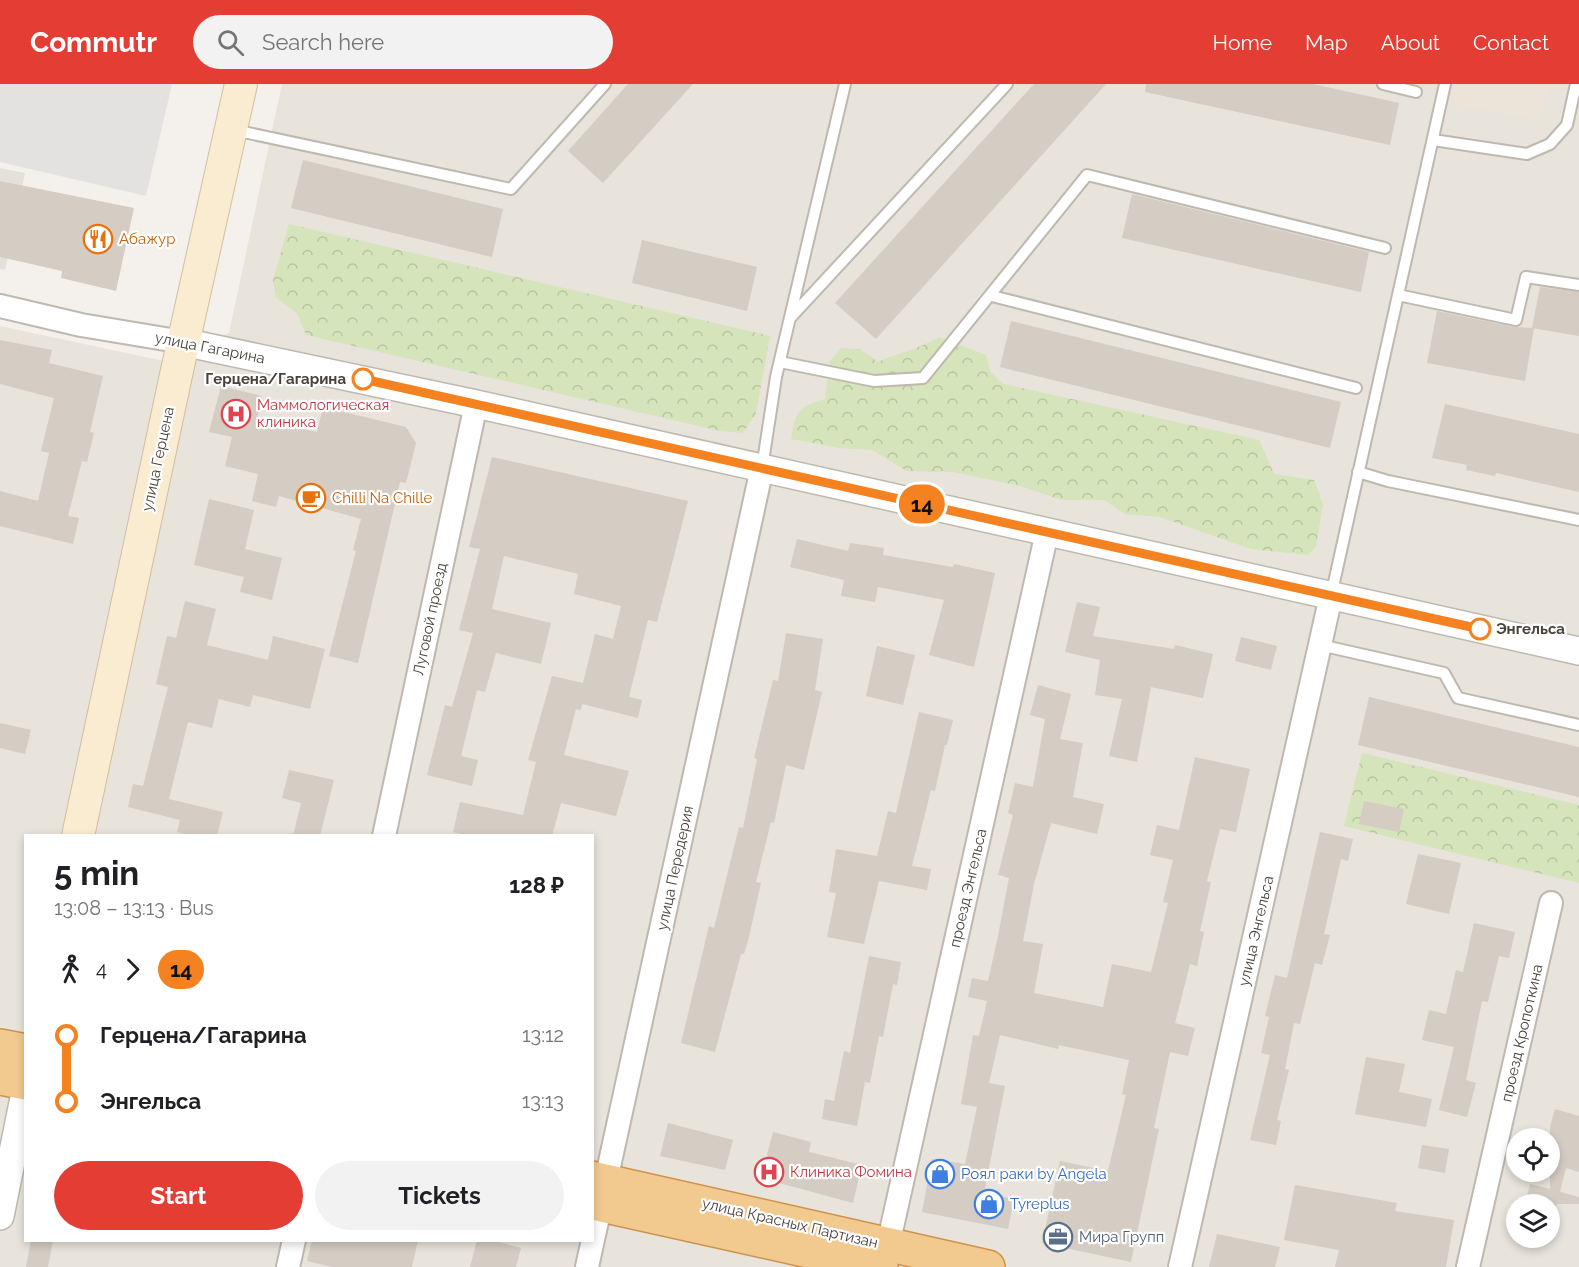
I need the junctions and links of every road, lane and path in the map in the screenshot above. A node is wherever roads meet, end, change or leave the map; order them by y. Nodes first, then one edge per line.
1 (241, 84) edge
2 (605, 84) edge
3 (845, 84) edge
4 (1007, 84) edge
5 (1383, 84) edge
6 (1445, 84) edge
7 (1576, 84) edge
8 (1416, 92) dead end
9 (231, 130) junction
10 (1433, 140) junction
11 (1385, 248) dead end
12 (1579, 285) edge
13 (992, 296) junction
14 (1398, 296) junction
15 (0, 306) edge
16 (790, 318) junction
17 (183, 342) junction
18 (780, 362) junction
19 (1356, 388) dead end
20 (476, 404) junction
21 (762, 468) junction
22 (1358, 472) junction
23 (1579, 520) edge
24 (1047, 532) junction
25 (1331, 596) junction
26 (1320, 645) junction
27 (1579, 651) edge
28 (1579, 725) edge
29 (78, 834) edge
30 (384, 834) edge
31 (1551, 903) dead end
32 (0, 1046) edge
33 (24, 1051) edge
34 (0, 1078) edge
35 (24, 1083) edge
36 (24, 1098) edge
37 (598, 1192) edge
38 (0, 1216) edge
39 (594, 1217) edge
40 (294, 1242) edge
41 (590, 1242) edge
42 (884, 1256) edge
43 (288, 1267) edge
44 (586, 1267) edge
45 (988, 1267) edge
46 (1180, 1267) edge
47 (1468, 1267) edge

1 - 9 main road, улица Герцена
2 - 9 lane
3 - 16 lane
4 - 16 lane
5 - 8 lane
6 - 10 lane
7 - 10 lane
9 - 17 main road, улица Герцена
10 - 14 lane
11 - 13 lane
12 - 14 lane
13 - 18 lane
13 - 19 lane
14 - 22 lane
15 - 17 street, улица Гагарина
16 - 18 lane
17 - 20 street, улица Гагарина
17 - 29 main road, улица Герцена
18 - 21 lane
20 - 21 street, улица Гагарина
20 - 30 street, Луговой проезд
21 - 24 street, улица Гагарина
21 - 37 street, улица Передерия
22 - 23 lane
22 - 25 lane
24 - 25 street, улица Гагарина
24 - 42 street, проезд Энгельса
25 - 26 street, улица Энгельса
25 - 27 street, улица Гагарина
26 - 28 lane
26 - 46 street, улица Энгельса
31 - 47 street, проезд Кропоткина
32 - 33 highway
34 - 35 highway
36 - 38 street
37 - 39 street, улица Передерия
37 - 42 highway, улица Красных Партизан
40 - 43 street
41 - 44 street, улица Передерия
42 - 45 highway, улица Красных Партизан

